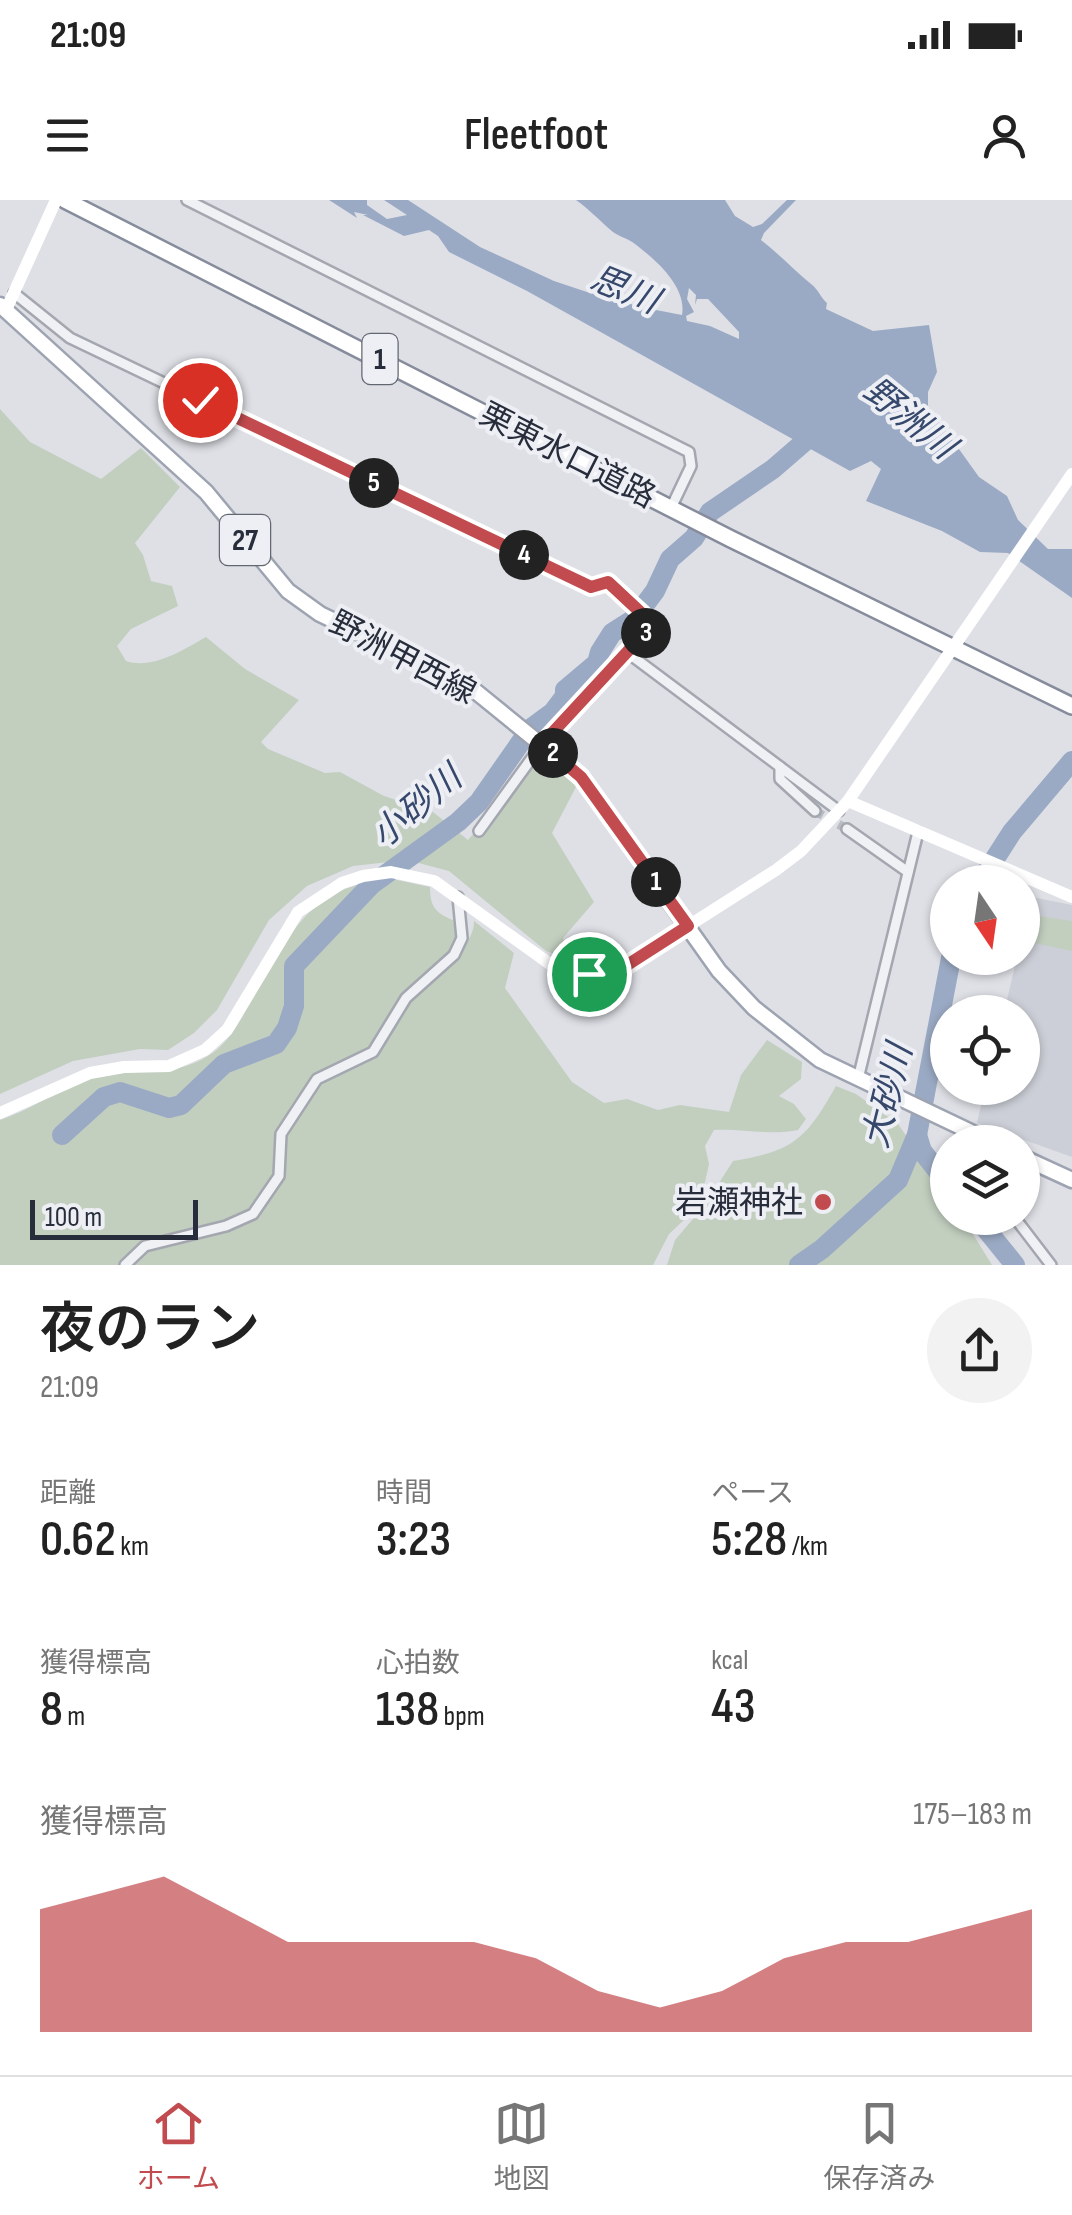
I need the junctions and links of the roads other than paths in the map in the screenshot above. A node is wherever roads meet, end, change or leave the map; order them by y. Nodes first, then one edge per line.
1 (56, 200) edge
2 (65, 200) edge
3 (187, 200) edge
4 (14, 293) junction
5 (3, 307) edge
6 (56, 329) junction
7 (40, 342) junction
8 (1072, 474) edge
9 (671, 508) junction
10 (952, 648) junction
11 (628, 653) junction
12 (1072, 706) edge
13 (532, 736) junction
14 (780, 767) junction
15 (844, 806) junction
16 (815, 811) tunnel mouth
17 (847, 829) tunnel mouth
18 (479, 831) dead end
19 (918, 832) junction
20 (908, 872) junction
21 (458, 896) junction
22 (1072, 898) edge
23 (688, 926) junction
24 (858, 1079) junction
25 (0, 1113) edge
26 (953, 1125) edge
27 (1040, 1165) edge
28 (1072, 1180) edge
29 (1028, 1235) edge
30 (125, 1265) edge
31 (1051, 1265) edge

1 - 4 street
2 - 9 highway, 栗東水口道路 / 1
3 - 9 street
4 - 5 street
4 - 6 street
5 - 7 main road, 野洲甲西線 / 27
6 - 7 street
6 - 11 street
7 - 13 main road, 野洲甲西線 / 27
8 - 10 street
9 - 10 highway, 栗東水口道路 / 1
10 - 12 highway, 栗東水口道路 / 1
10 - 15 street
11 - 13 street
11 - 14 street
13 - 18 street
13 - 23 main road, 野洲甲西線 / 27
14 - 15 street
14 - 16 street
15 - 19 street
15 - 23 street
17 - 20 street
19 - 20 street
19 - 22 street
20 - 24 street
21 - 23 street
21 - 25 street
21 - 30 street
23 - 24 main road, 野洲甲西線 / 27
24 - 26 main road, 野洲甲西線 / 27
27 - 28 main road
29 - 31 street

